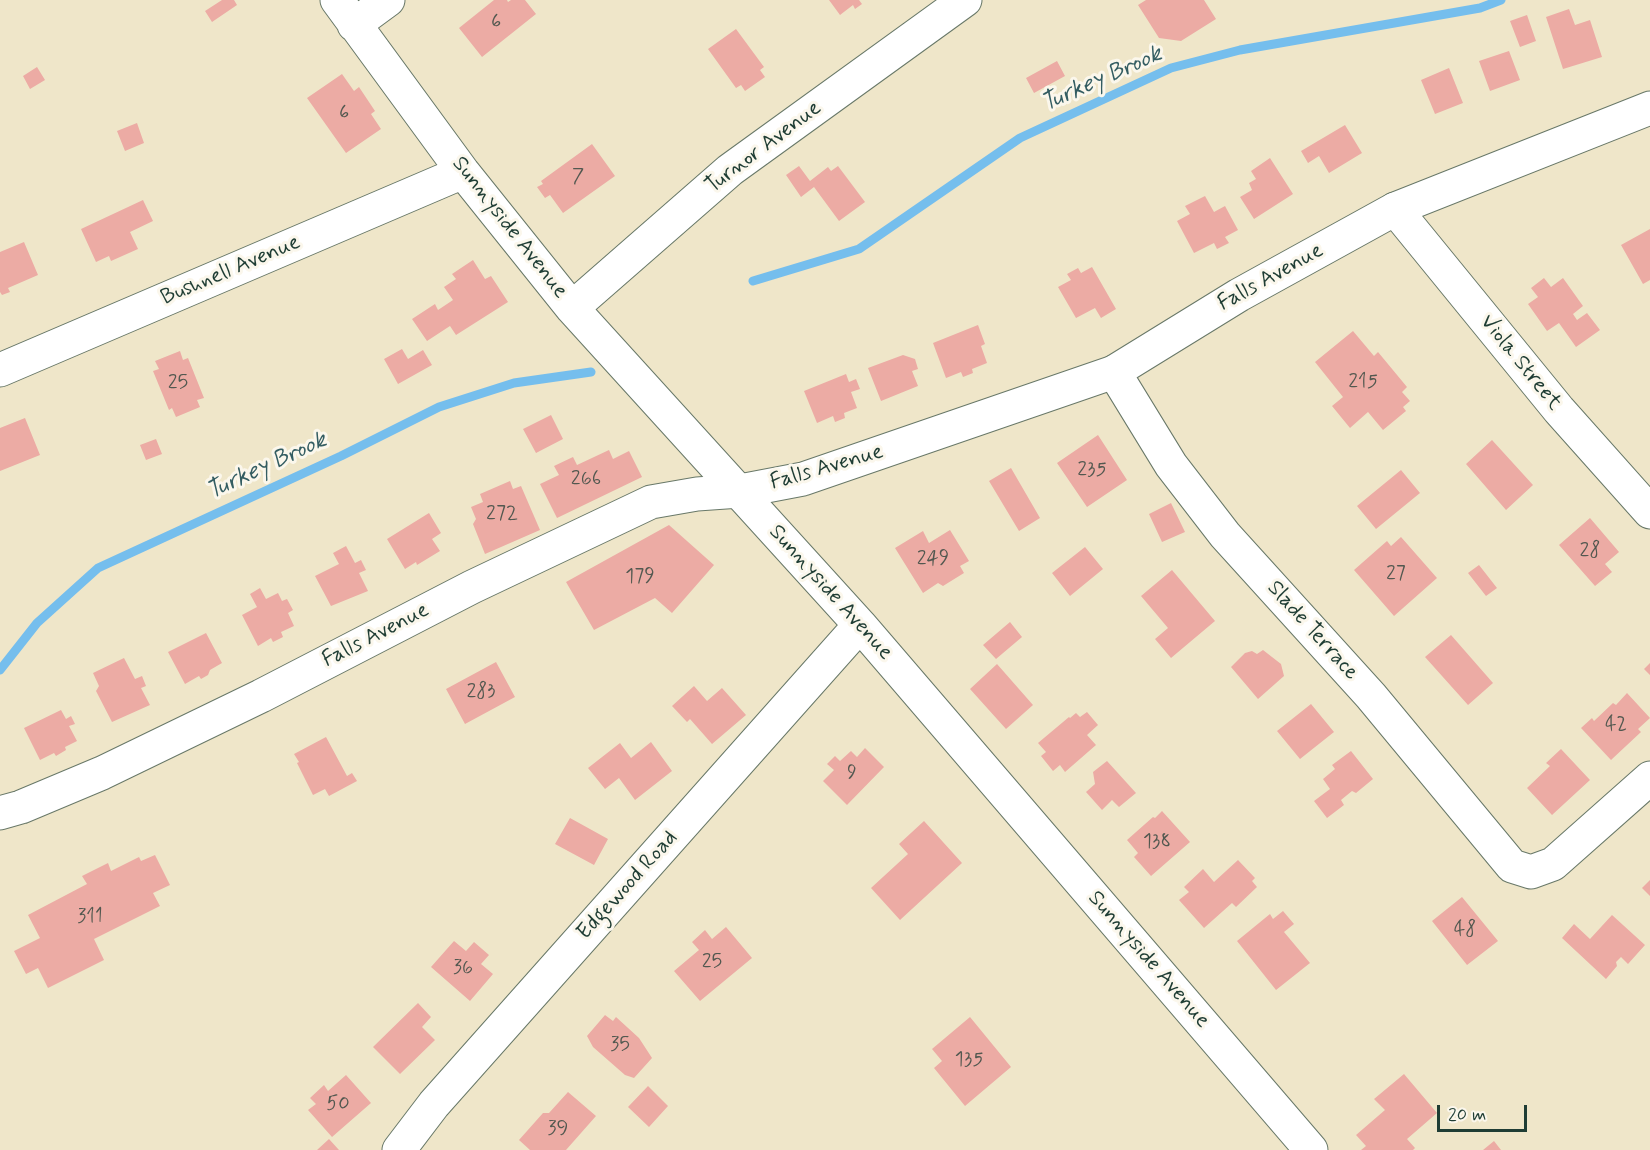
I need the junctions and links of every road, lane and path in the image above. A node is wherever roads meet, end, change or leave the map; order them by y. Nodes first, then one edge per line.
1 (388, 0) edge
2 (965, 0) edge
3 (346, 12) edge
4 (1650, 108) edge
5 (463, 172) junction
6 (1395, 209) junction
7 (572, 308) junction
8 (0, 370) edge
9 (1114, 372) junction
10 (740, 491) junction
11 (1650, 512) edge
12 (860, 625) junction
13 (1650, 778) edge
14 (0, 813) edge
15 (399, 1150) edge
16 (1311, 1150) edge

1 - 3 street
2 - 7 street, Turnor Avenue
3 - 5 street, Sunnyside Avenue
4 - 6 street, Falls Avenue
5 - 7 street, Sunnyside Avenue
5 - 8 street, Bushnell Avenue
6 - 9 street, Falls Avenue
6 - 11 street, Viola Street
7 - 10 street, Sunnyside Avenue
9 - 10 street, Falls Avenue
9 - 13 street, Slade Terrace
10 - 12 street, Sunnyside Avenue
10 - 14 street, Falls Avenue
12 - 15 street, Edgewood Road
12 - 16 street, Sunnyside Avenue

